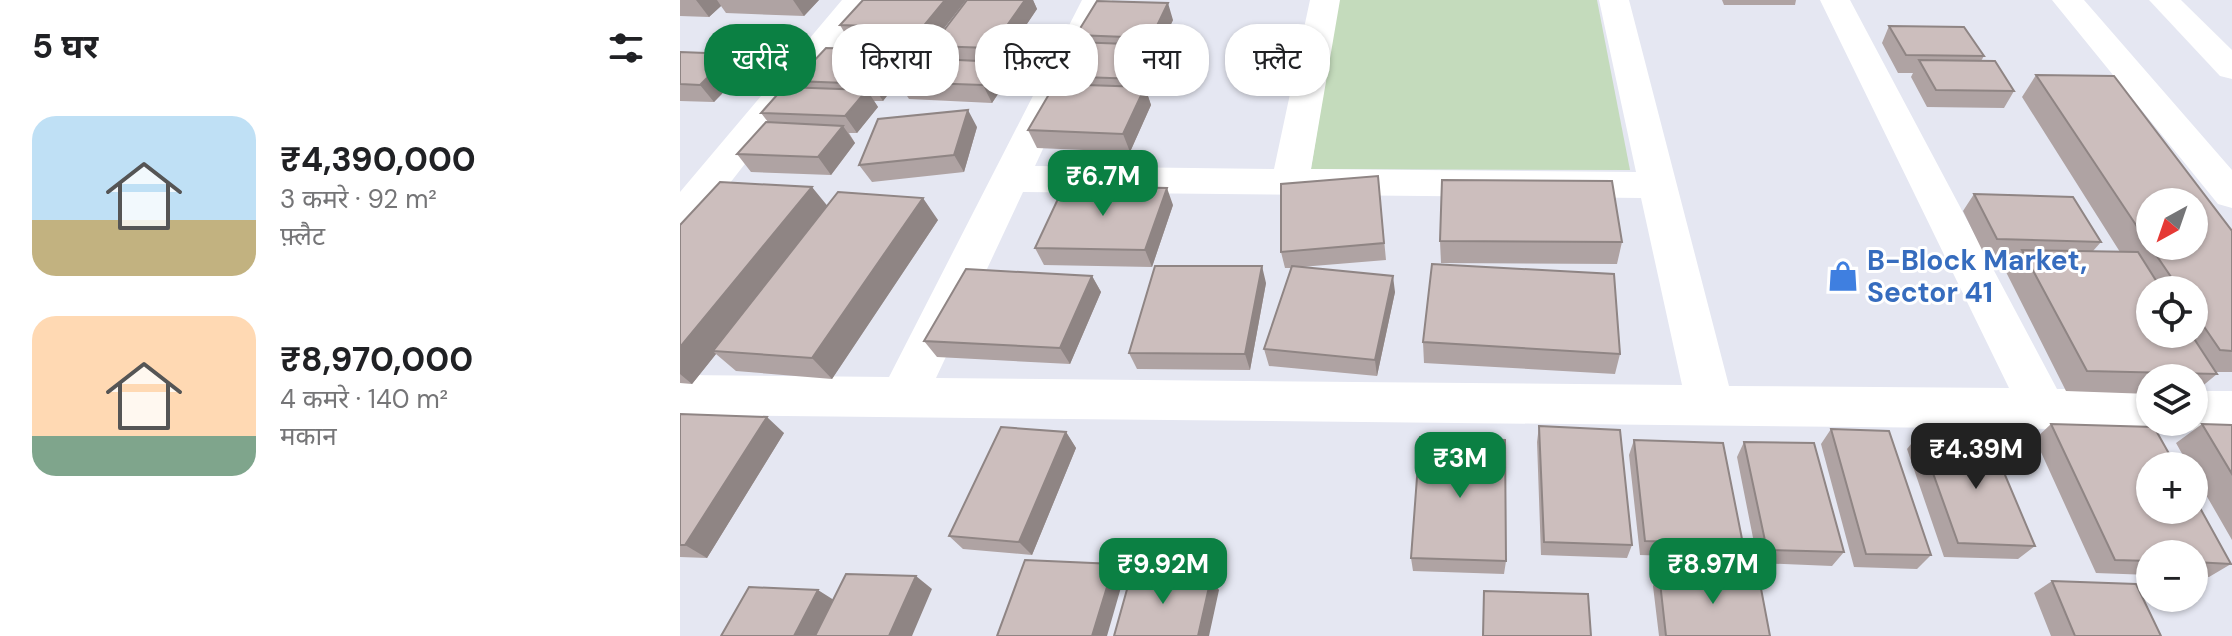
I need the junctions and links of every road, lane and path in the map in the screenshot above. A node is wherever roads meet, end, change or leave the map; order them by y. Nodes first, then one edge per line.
1 (858, 0) edge
2 (1097, 0) edge
3 (1325, 0) edge
4 (1614, 0) edge
5 (1835, 0) edge
6 (2067, 0) edge
7 (2164, 0) edge
8 (2232, 69) edge
9 (1010, 179) junction
10 (1290, 181) junction
11 (1658, 185) junction
12 (2232, 195) edge
13 (680, 219) edge
14 (680, 395) edge
15 (903, 397) junction
16 (1710, 406) junction
17 (2043, 409) junction
18 (2136, 410) edge
19 (2208, 411) edge
20 (2232, 411) edge

1 - 13 street
2 - 9 street
3 - 10 street
4 - 11 street
5 - 17 street
6 - 12 street
7 - 8 street
9 - 10 street
9 - 15 street
10 - 11 street
11 - 16 street
14 - 15 street
15 - 16 street
16 - 17 street
17 - 18 street
19 - 20 street

